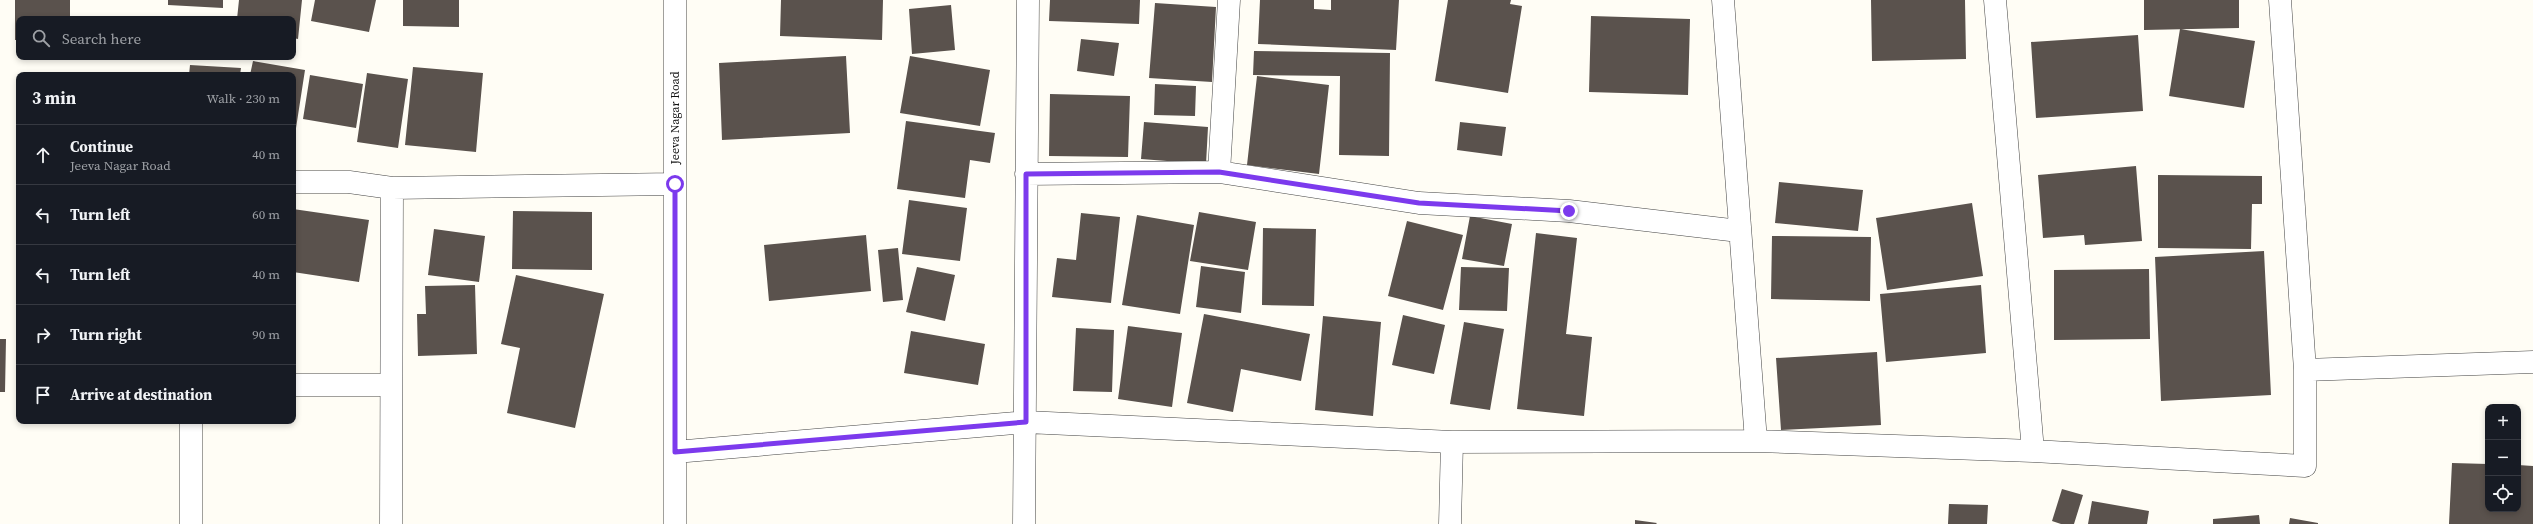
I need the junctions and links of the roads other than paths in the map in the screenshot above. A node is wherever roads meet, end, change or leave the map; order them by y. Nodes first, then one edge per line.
1 (675, 0) edge
2 (1028, 0) edge
3 (1229, 0) edge
4 (1723, 0) edge
5 (1995, 0) edge
6 (2280, 0) edge
7 (1219, 172) junction
8 (1026, 174) junction
9 (296, 182) edge
10 (675, 184) junction
11 (392, 188) junction
12 (1739, 231) junction
13 (2533, 362) edge
14 (2305, 370) junction
15 (296, 385) edge
16 (391, 385) junction
17 (1026, 422) junction
18 (191, 424) edge
19 (1756, 441) junction
20 (1452, 442) junction
21 (2033, 451) junction
22 (675, 452) junction
23 (190, 524) edge
24 (390, 524) edge
25 (675, 524) edge
26 (1024, 524) edge
27 (1450, 524) edge

1 - 10 street, Jeeva Nagar Road
2 - 8 street
3 - 7 street
4 - 12 street
5 - 21 street
6 - 14 street
7 - 8 street
7 - 12 street
8 - 17 street
9 - 11 street
10 - 11 street
10 - 22 street, Jeeva Nagar Road
11 - 16 street
12 - 19 street
13 - 14 street
14 - 21 street
15 - 16 street
16 - 24 street
17 - 20 street
17 - 22 street
17 - 26 street
18 - 23 street
19 - 20 street
19 - 21 street
20 - 27 street
22 - 25 street, Jeeva Nagar Road

